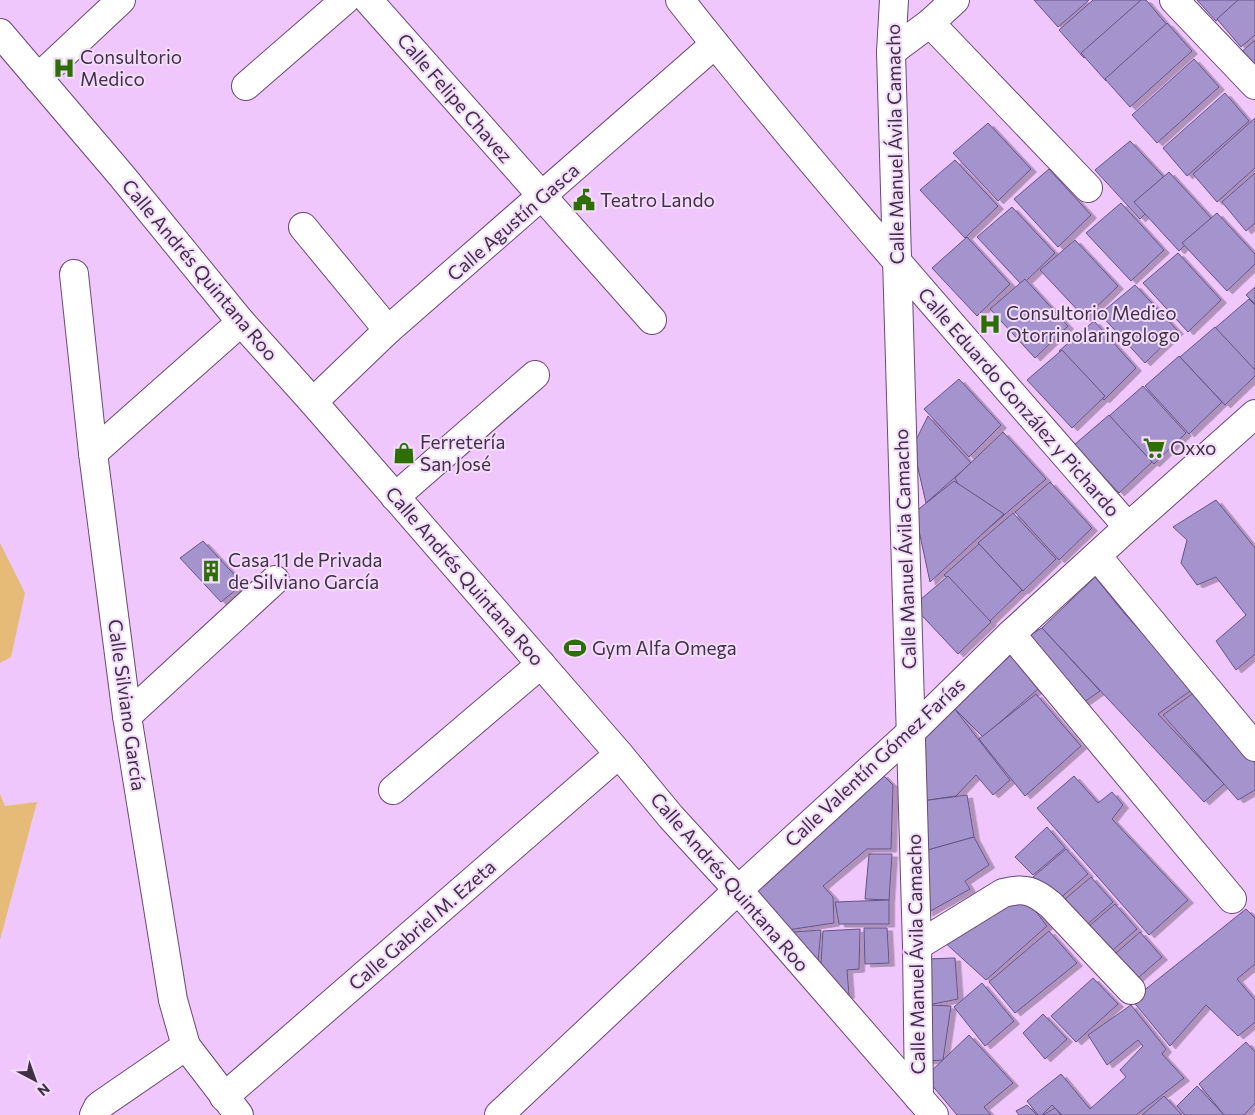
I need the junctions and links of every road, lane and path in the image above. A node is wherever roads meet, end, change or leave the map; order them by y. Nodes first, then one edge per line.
1 (121, 0) edge
2 (345, 0) edge
3 (368, 0) edge
4 (680, 0) edge
5 (894, 0) edge
6 (954, 0) edge
7 (1174, 0) edge
8 (930, 23) junction
9 (0, 34) edge
10 (715, 44) junction
11 (891, 52) junction
12 (38, 78) junction
13 (1255, 85) edge
14 (246, 86) dead end
15 (1088, 188) dead end
16 (542, 197) junction
17 (303, 227) dead end
18 (896, 260) junction
19 (74, 274) dead end
20 (652, 320) dead end
21 (241, 322) junction
22 (388, 330) junction
23 (535, 376) dead end
24 (313, 402) junction
25 (1255, 414) edge
26 (93, 453) junction
27 (395, 497) junction
28 (1128, 526) junction
29 (1097, 556) junction
30 (275, 580) dead end
31 (1011, 634) junction
32 (541, 664) junction
33 (127, 716) junction
34 (910, 732) junction
35 (1255, 747) edge
36 (619, 754) junction
37 (393, 790) dead end
38 (738, 890) junction
39 (1232, 899) dead end
40 (917, 946) junction
41 (1131, 990) dead end
42 (186, 1046) junction
43 (232, 1106) edge
44 (927, 1107) edge
45 (94, 1115) edge
46 (499, 1115) edge

1 - 12 street
2 - 14 street
3 - 16 street, Calle Felipe Chavez
4 - 10 street, Calle Eduardo González y Pichardo
5 - 11 street, Calle Manuel Ávila Camacho
6 - 8 street
7 - 13 street
8 - 11 street
8 - 15 street
9 - 12 street, Calle Andrés Quintana Roo
10 - 16 street, Calle Agustín Gasca
10 - 18 street, Calle Eduardo González y Pichardo
11 - 18 street, Calle Manuel Ávila Camacho
12 - 21 street, Calle Andrés Quintana Roo
16 - 20 street, Calle Felipe Chavez
16 - 22 street, Calle Agustín Gasca
17 - 22 street
18 - 28 street, Calle Eduardo González y Pichardo
18 - 34 street, Calle Manuel Ávila Camacho
19 - 26 street, Calle Silviano García
21 - 24 street, Calle Andrés Quintana Roo
21 - 26 street
22 - 24 street, Calle Agustín Gasca
23 - 27 street
24 - 27 street, Calle Andrés Quintana Roo
25 - 28 street, Calle Valentín Gómez Farías
26 - 33 street, Calle Silviano García
27 - 32 street, Calle Andrés Quintana Roo
28 - 29 street, Calle Valentín Gómez Farías
29 - 31 street, Calle Valentín Gómez Farías
29 - 35 street
30 - 33 street
31 - 34 street, Calle Valentín Gómez Farías
31 - 39 street
32 - 36 street, Calle Andrés Quintana Roo
32 - 37 street
33 - 42 street, Calle Silviano García
34 - 38 street, Calle Valentín Gómez Farías
34 - 40 street, Calle Manuel Ávila Camacho
36 - 38 street, Calle Andrés Quintana Roo
36 - 43 street, Calle Gabriel M. Ezeta
38 - 44 street, Calle Andrés Quintana Roo
38 - 46 street, Calle Valentín Gómez Farías
40 - 41 street
40 - 44 street, Calle Manuel Ávila Camacho
42 - 43 street, Calle Silviano García
42 - 45 street

